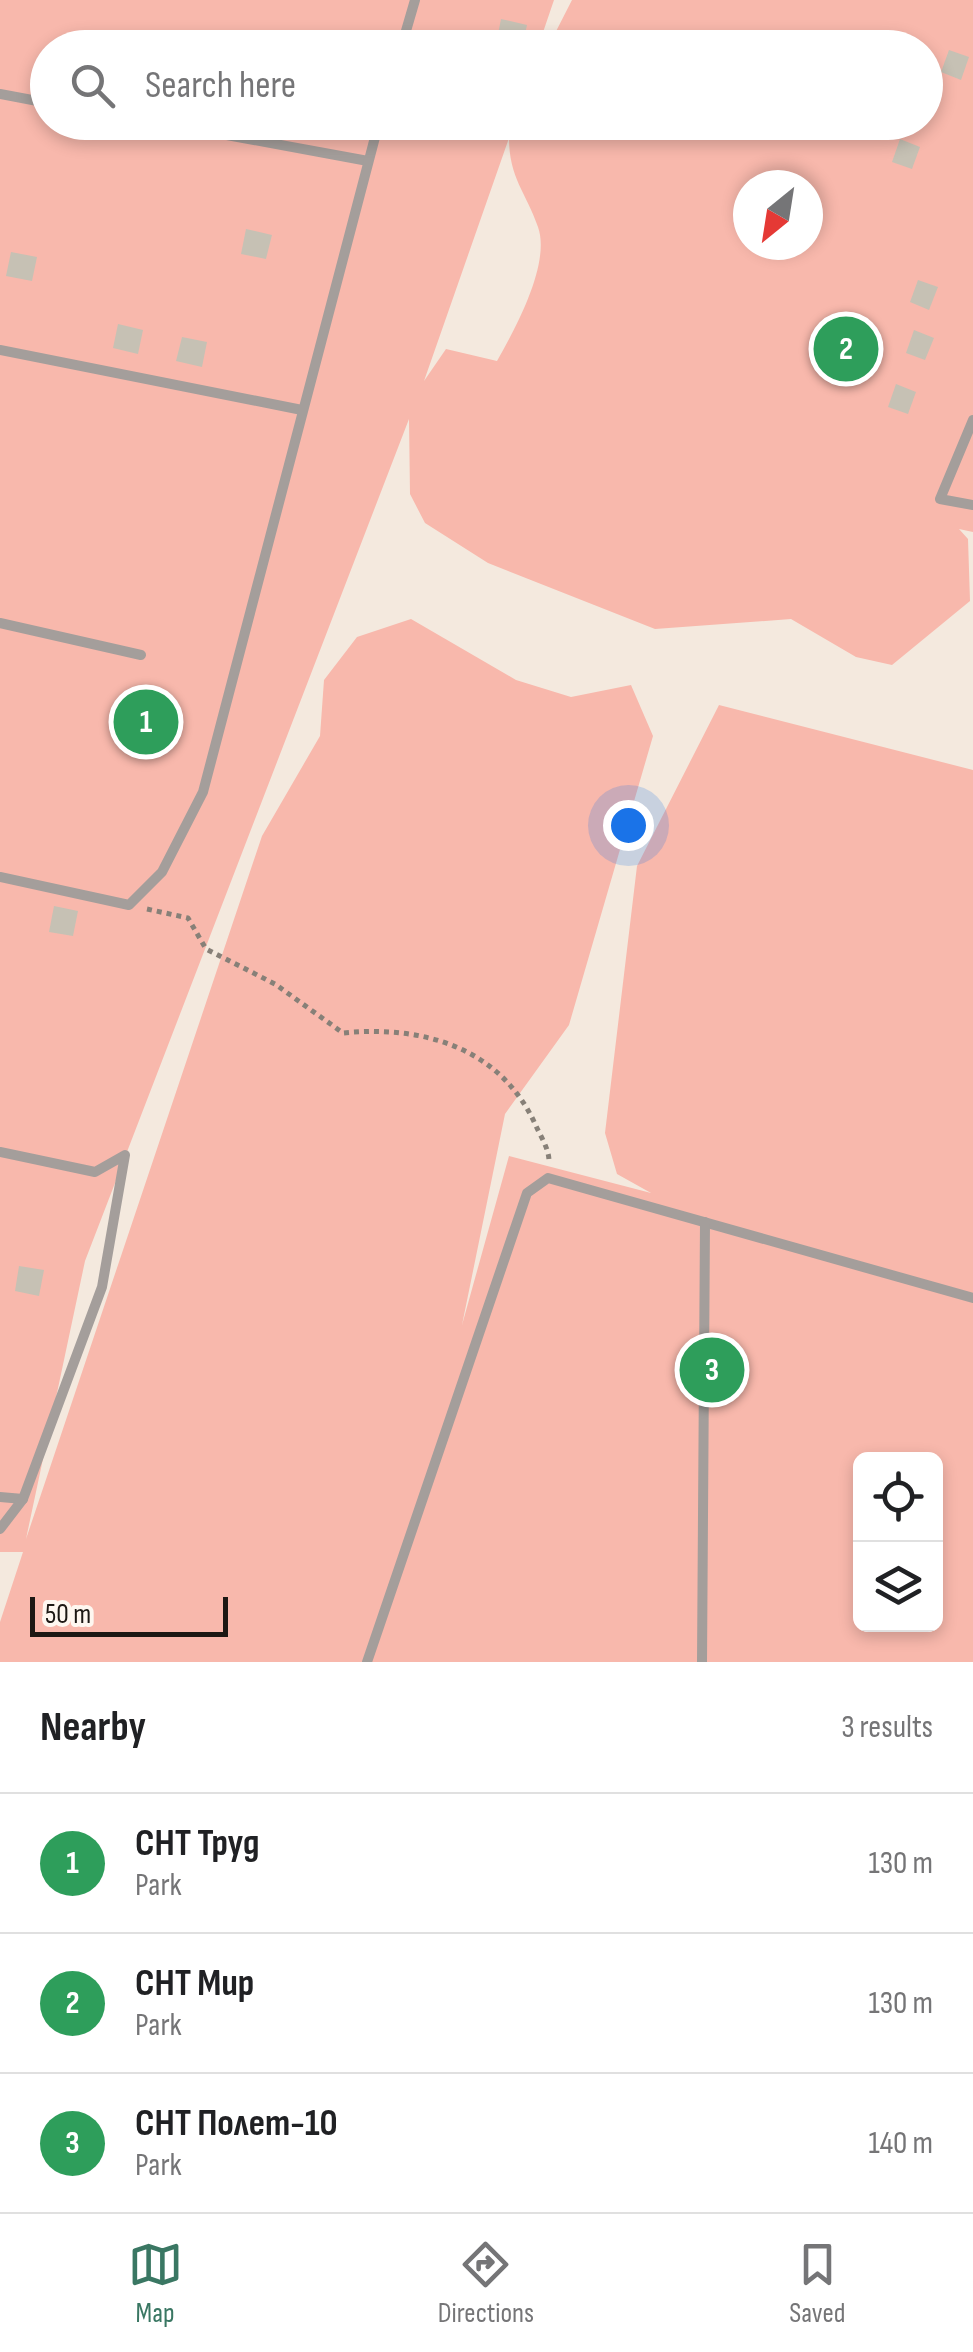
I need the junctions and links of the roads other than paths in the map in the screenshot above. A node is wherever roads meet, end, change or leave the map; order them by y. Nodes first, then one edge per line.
1 (415, 0) edge
2 (406, 30) edge
3 (0, 94) edge
4 (30, 100) edge
5 (254, 140) edge
6 (374, 140) edge
7 (368, 161) junction
8 (0, 350) edge
9 (302, 410) junction
10 (973, 420) edge
11 (973, 505) edge
12 (0, 623) edge
13 (141, 655) dead end
14 (0, 877) edge
15 (0, 1152) edge
16 (705, 1222) junction
17 (973, 1298) edge
18 (0, 1498) edge
19 (22, 1499) junction
20 (0, 1530) edge
21 (367, 1662) edge
22 (702, 1662) edge

1 - 2 lane
3 - 4 lane
5 - 7 lane
6 - 7 lane
7 - 9 lane
8 - 9 lane
9 - 14 lane
10 - 11 lane
12 - 13 lane
15 - 19 lane
16 - 17 lane
16 - 21 lane
16 - 22 lane
18 - 19 lane
19 - 20 lane

